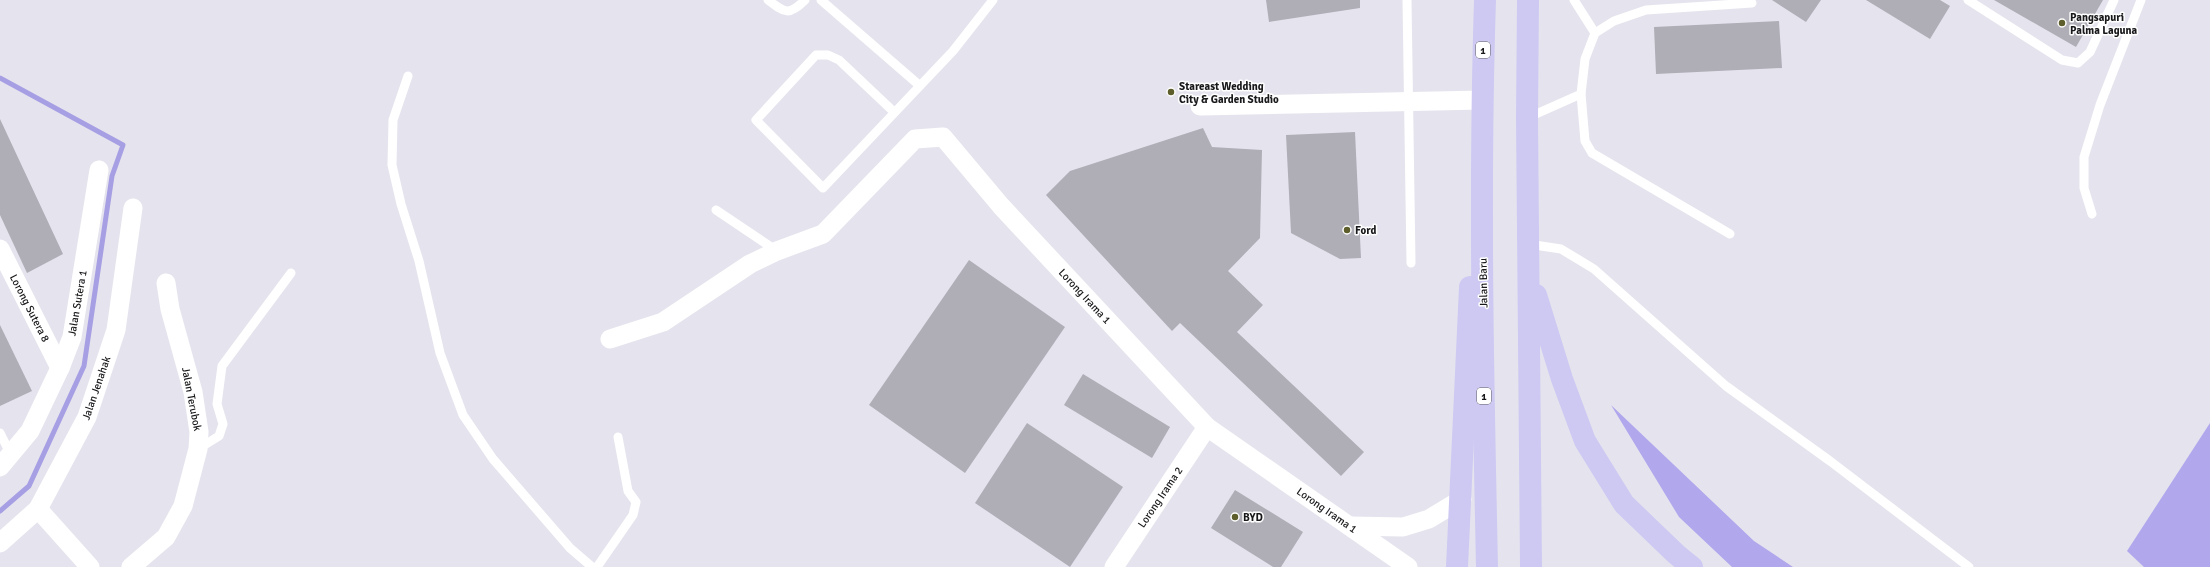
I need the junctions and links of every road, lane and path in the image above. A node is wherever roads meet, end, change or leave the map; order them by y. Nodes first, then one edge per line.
1 (768, 0) edge
2 (805, 0) edge
3 (821, 0) edge
4 (993, 0) edge
5 (1407, 0) edge
6 (1485, 0) edge
7 (1528, 0) edge
8 (1574, 0) edge
9 (1968, 0) edge
10 (2114, 0) edge
11 (2141, 0) edge
12 (1752, 3) dead end
13 (1595, 33) junction
14 (408, 76) dead end
15 (919, 85) junction
16 (1581, 94) junction
17 (1482, 100) junction
18 (1408, 102) junction
19 (1200, 106) dead end
20 (894, 112) junction
21 (1527, 118) junction
22 (99, 170) dead end
23 (133, 208) dead end
24 (716, 210) dead end
25 (2092, 214) dead end
26 (1482, 225) junction
27 (1730, 234) dead end
28 (1528, 244) junction
29 (0, 249) edge
30 (777, 251) junction
31 (1410, 262) dead end
32 (291, 273) dead end
33 (1529, 273) junction
34 (166, 282) dead end
35 (610, 338) dead end
36 (60, 368) junction
37 (1207, 426) junction
38 (0, 433) edge
39 (618, 437) dead end
40 (198, 449) junction
41 (5, 461) edge
42 (1462, 499) junction
43 (38, 508) junction
44 (1350, 526) junction
45 (0, 543) edge
46 (90, 567) edge
47 (131, 567) edge
48 (592, 567) edge
49 (597, 567) edge
50 (1114, 567) edge
51 (1408, 567) edge
52 (1458, 567) edge
53 (1487, 567) edge
54 (1532, 567) edge
55 (1692, 567) edge
56 (1969, 567) edge

1 - 2 lane
3 - 15 lane
4 - 15 lane
5 - 18 lane
6 - 17 highway, Jalan Baru / 1
7 - 21 highway
8 - 13 lane
9 - 10 lane
11 - 25 lane
12 - 13 lane
13 - 16 lane
14 - 48 lane
15 - 20 lane
16 - 21 lane
16 - 27 lane
17 - 18 street
17 - 26 highway, Jalan Baru / 1
18 - 19 street
18 - 31 lane
20 - 20 lane
21 - 28 highway
22 - 36 street, Jalan Sutera 1
23 - 43 street, Jalan Jenahak
24 - 30 lane
26 - 42 highway
26 - 53 highway, Jalan Baru / 1
28 - 33 highway
28 - 56 lane
29 - 36 street, Lorong Sutera 8
30 - 35 street
30 - 37 street, Lorong Irama 1
32 - 40 lane
33 - 54 highway
33 - 55 highway
34 - 40 street, Jalan Terubok
36 - 41 street, Jalan Sutera 1
37 - 44 street, Lorong Irama 1
37 - 50 street, Lorong Irama 2
38 - 41 lane
39 - 49 lane
40 - 47 street, Jalan Terubok
42 - 44 street
42 - 52 highway
43 - 45 street, Jalan Jenahak
43 - 46 street
44 - 51 street, Lorong Irama 1

